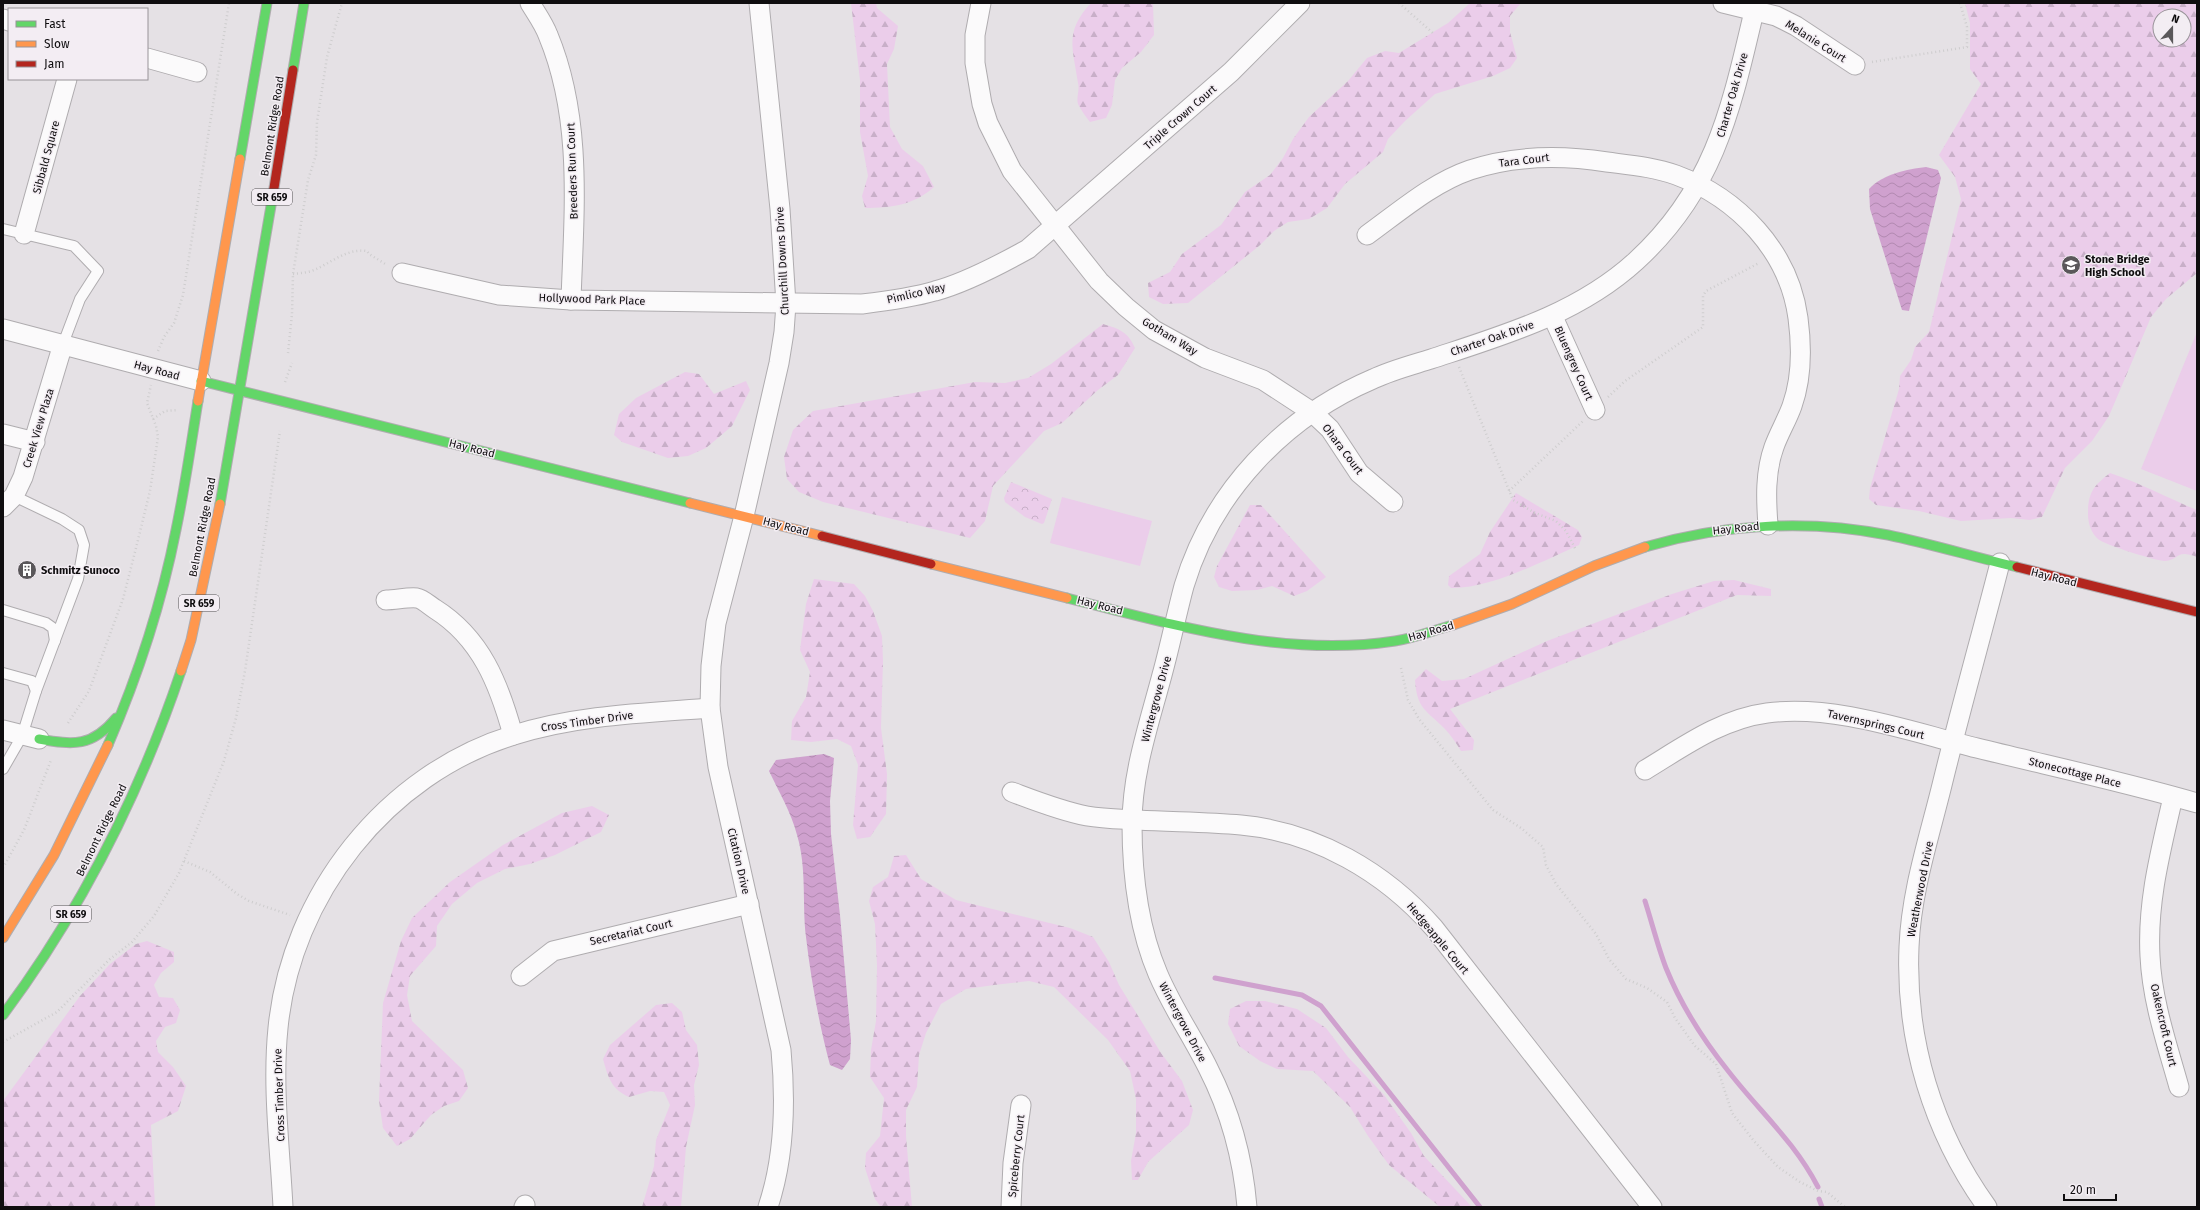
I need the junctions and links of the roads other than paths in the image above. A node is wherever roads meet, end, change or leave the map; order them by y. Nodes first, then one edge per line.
1 (267, 3) edge
2 (304, 3) edge
3 (530, 3) edge
4 (759, 3) edge
5 (981, 3) edge
6 (1300, 3) edge
7 (1723, 3) edge
8 (1755, 6) edge
9 (148, 58) edge
10 (1855, 65) road end
11 (197, 72) dead end
12 (67, 80) edge
13 (1697, 184) junction
14 (1054, 226) junction
15 (3, 229) edge
16 (24, 234) junction
17 (1366, 235) dead end
18 (402, 273) road end
19 (571, 300) junction
20 (786, 304) junction
21 (1553, 317) junction
22 (3, 329) edge
23 (63, 344) junction
24 (202, 381) junction
25 (240, 390) junction
26 (1595, 410) road end
27 (1312, 412) junction
28 (3, 434) edge
29 (35, 442) junction
30 (7, 501) edge
31 (1393, 502) dead end
32 (744, 516) junction
33 (1768, 525) junction
34 (2000, 563) junction
35 (386, 600) dead end
36 (3, 610) edge
37 (2197, 612) edge
38 (1176, 625) junction
39 (55, 641) junction
40 (3, 673) edge
41 (36, 691) junction
42 (125, 706) junction
43 (710, 708) junction
44 (3, 730) edge
45 (513, 735) junction
46 (30, 737) junction
47 (1953, 742) junction
48 (3, 769) edge
49 (1645, 770) dead end
50 (1012, 792) dead end
51 (2173, 796) junction
52 (2197, 804) edge
53 (1132, 819) junction
54 (749, 904) junction
55 (3, 938) edge
56 (521, 976) dead end
57 (3, 1015) edge
58 (2179, 1087) dead end
59 (1021, 1105) dead end
60 (283, 1207) edge
61 (768, 1207) edge
62 (1011, 1207) edge
63 (1247, 1207) edge
64 (1652, 1207) edge
65 (1987, 1207) edge

1 - 24 main road, SR 659
2 - 25 main road, Belmont Ridge Road / SR 659
3 - 19 street, Breeders Run Court
4 - 20 street, Churchill Downs Drive
5 - 14 street, Gotham Way
6 - 14 street, Triple Crown Court
7 - 8 street, Melanie Court
8 - 10 street, Melanie Court
8 - 13 street, Charter Oak Drive
9 - 11 street
12 - 16 street, Sibbald Square
13 - 17 street, Tara Court
13 - 21 street, Charter Oak Drive
13 - 33 street, Tara Court
14 - 20 street, Pimlico Way
14 - 27 street, Gotham Way
15 - 16 lane
16 - 23 lane
18 - 19 street, Hollywood Park Place
19 - 20 street, Hollywood Park Place
20 - 32 street, Churchill Downs Drive
21 - 26 street, Bluengrey Court
21 - 27 street, Charter Oak Drive
22 - 23 street, Hay Road
23 - 24 street, Hay Road
23 - 29 street, Creek View Plaza
24 - 25 main road, Hay Road
24 - 42 main road, SR 659
25 - 32 main road, Hay Road
25 - 57 main road, Belmont Ridge Road / SR 659
27 - 31 street, Ohara Court
27 - 38 street, Charter Oak Drive
28 - 29 street
29 - 30 street, Creek View Plaza
30 - 39 lane
32 - 38 main road, Hay Road
32 - 43 street, Citation Drive
33 - 34 main road, Hay Road
33 - 38 main road, Hay Road
34 - 37 main road, Hay Road
34 - 47 street, Weatherwood Drive
35 - 45 street
36 - 39 lane
38 - 53 street, Wintergrove Drive
39 - 41 lane
40 - 41 lane
41 - 46 lane
42 - 46 main road
42 - 55 main road, SR 659
43 - 45 street, Cross Timber Drive
43 - 54 street, Citation Drive
44 - 46 street
45 - 60 street, Cross Timber Drive
46 - 48 lane
47 - 49 street, Tavernsprings Court
47 - 51 street, Stonecottage Place
47 - 65 street, Weatherwood Drive
50 - 53 street, Hedgeapple Court
51 - 52 street, Stonecottage Place
51 - 58 street, Oakencroft Court
53 - 63 street, Wintergrove Drive
53 - 64 street, Hedgeapple Court
54 - 56 street, Secretariat Court
54 - 61 street, Citation Drive
59 - 62 street, Spiceberry Court

